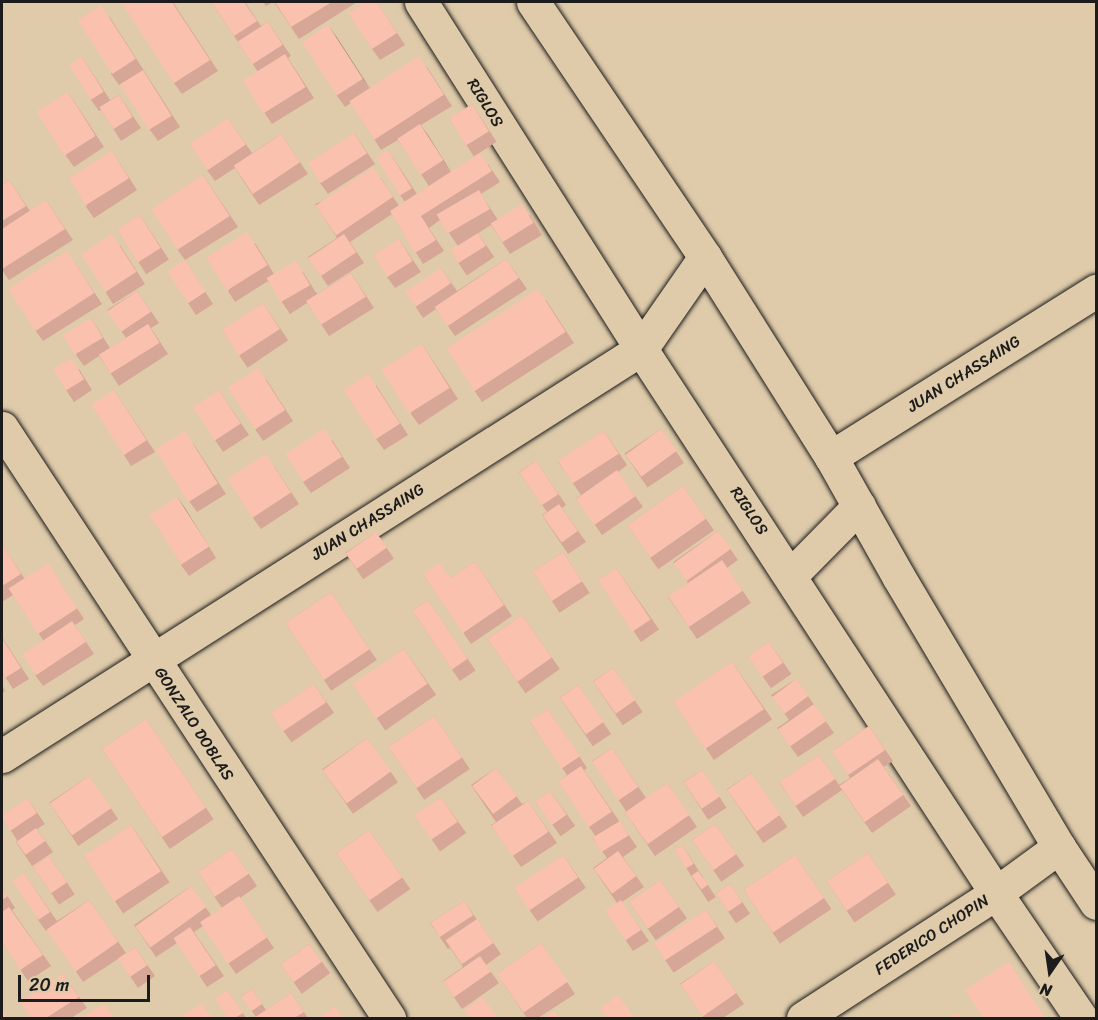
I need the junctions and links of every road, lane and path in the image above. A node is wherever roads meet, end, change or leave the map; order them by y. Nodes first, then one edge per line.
1 (421, 2) edge
2 (533, 2) edge
3 (705, 257) junction
4 (1096, 291) edge
5 (641, 349) junction
6 (2, 428) edge
7 (831, 457) junction
8 (859, 506) junction
9 (791, 574) junction
10 (151, 659) junction
11 (2, 756) edge
12 (1059, 847) junction
13 (996, 893) junction
14 (1096, 903) edge
15 (389, 1018) edge
16 (803, 1018) edge
17 (1081, 1018) edge

1 - 5 street, RIGLOS
2 - 3 street
3 - 5 street, JUAN CHASSAING
3 - 7 street
4 - 7 street, JUAN CHASSAING
5 - 9 street, RIGLOS
5 - 10 street, JUAN CHASSAING
6 - 10 street, GONZALO DOBLAS
7 - 8 street
8 - 9 street
8 - 12 street
9 - 13 street, RIGLOS
10 - 11 street, JUAN CHASSAING
10 - 15 street, GONZALO DOBLAS
12 - 13 street, FEDERICO CHOPIN
12 - 14 street
13 - 16 street, FEDERICO CHOPIN
13 - 17 street, RIGLOS

